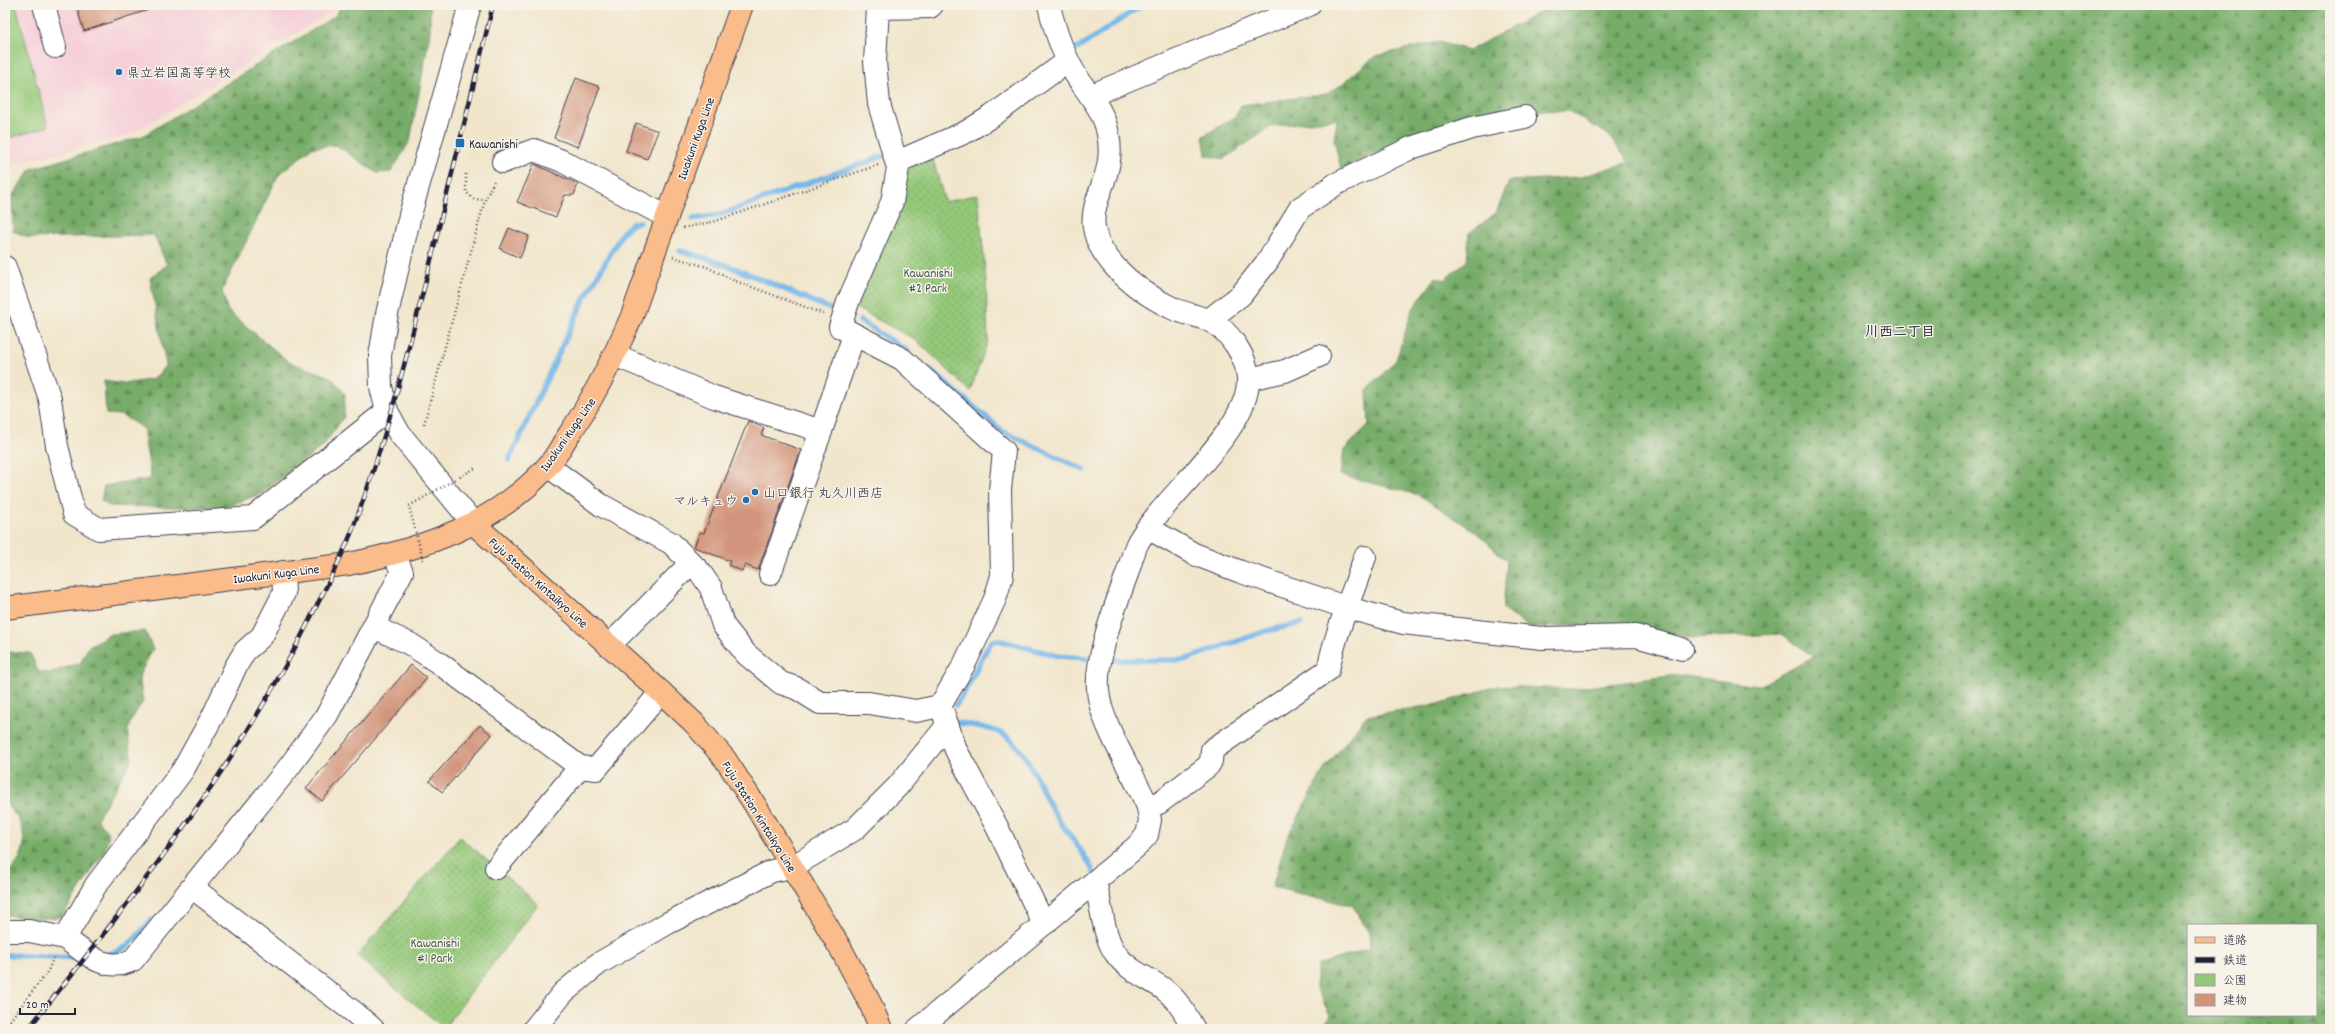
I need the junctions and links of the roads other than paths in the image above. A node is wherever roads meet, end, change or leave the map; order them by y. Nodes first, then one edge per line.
1 (44, 5) edge
2 (470, 5) edge
3 (742, 5) edge
4 (932, 5) edge
5 (1049, 5) edge
6 (1309, 5) edge
7 (55, 47) dead end
8 (1068, 61) junction
9 (1092, 95) junction
10 (1525, 117) dead end
11 (895, 156) junction
12 (503, 162) road end
13 (674, 223) junction
14 (5, 267) edge
15 (1210, 321) junction
16 (848, 327) junction
17 (615, 355) junction
18 (1319, 356) dead end
19 (1249, 379) junction
20 (387, 411) junction
21 (821, 431) junction
22 (548, 466) junction
23 (473, 523) junction
24 (1148, 528) junction
25 (394, 554) junction
26 (1365, 557) dead end
27 (691, 563) junction
28 (283, 572) junction
29 (770, 574) dead end
30 (5, 608) edge
31 (1343, 619) junction
32 (374, 627) junction
33 (609, 646) junction
34 (1682, 649) dead end
35 (661, 692) junction
36 (940, 706) junction
37 (946, 727) junction
38 (580, 767) junction
39 (1148, 807) junction
40 (792, 867) junction
41 (496, 868) dead end
42 (1093, 884) junction
43 (193, 888) junction
44 (1046, 923) junction
45 (5, 931) edge
46 (60, 946) junction
47 (373, 1029) edge
48 (534, 1029) edge
49 (881, 1029) edge
50 (918, 1029) edge
51 (1194, 1029) edge

1 - 7 street
2 - 20 street
3 - 13 main road, Iwakuni Kuga Line
4 - 11 street
5 - 8 street
6 - 9 street
8 - 9 street
8 - 11 street
9 - 15 street
10 - 15 street
11 - 16 street
12 - 13 street
13 - 17 main road, Iwakuni Kuga Line
14 - 20 street
15 - 19 street
16 - 21 street
16 - 36 street
17 - 21 street
17 - 22 main road, Iwakuni Kuga Line
18 - 19 street
19 - 24 street
20 - 23 street
21 - 29 street
22 - 23 main road, Iwakuni Kuga Line
22 - 27 street
23 - 25 main road, Iwakuni Kuga Line
23 - 33 main road, Fuju Station Kintaikyo Line
24 - 31 street
24 - 39 street
25 - 28 main road, Iwakuni Kuga Line
25 - 32 street
26 - 31 street
27 - 33 street
27 - 36 street
28 - 30 main road, Iwakuni Kuga Line
28 - 46 street
31 - 34 street
31 - 39 street
32 - 38 street
32 - 43 street
33 - 35 main road, Fuju Station Kintaikyo Line
35 - 38 street
35 - 40 main road, Fuju Station Kintaikyo Line
36 - 37 street
37 - 40 street
37 - 44 street
38 - 41 street
39 - 42 street
40 - 48 street
40 - 49 main road, Fuju Station Kintaikyo Line
42 - 44 street
42 - 51 street
43 - 46 street
43 - 47 street
44 - 50 street
45 - 46 street

